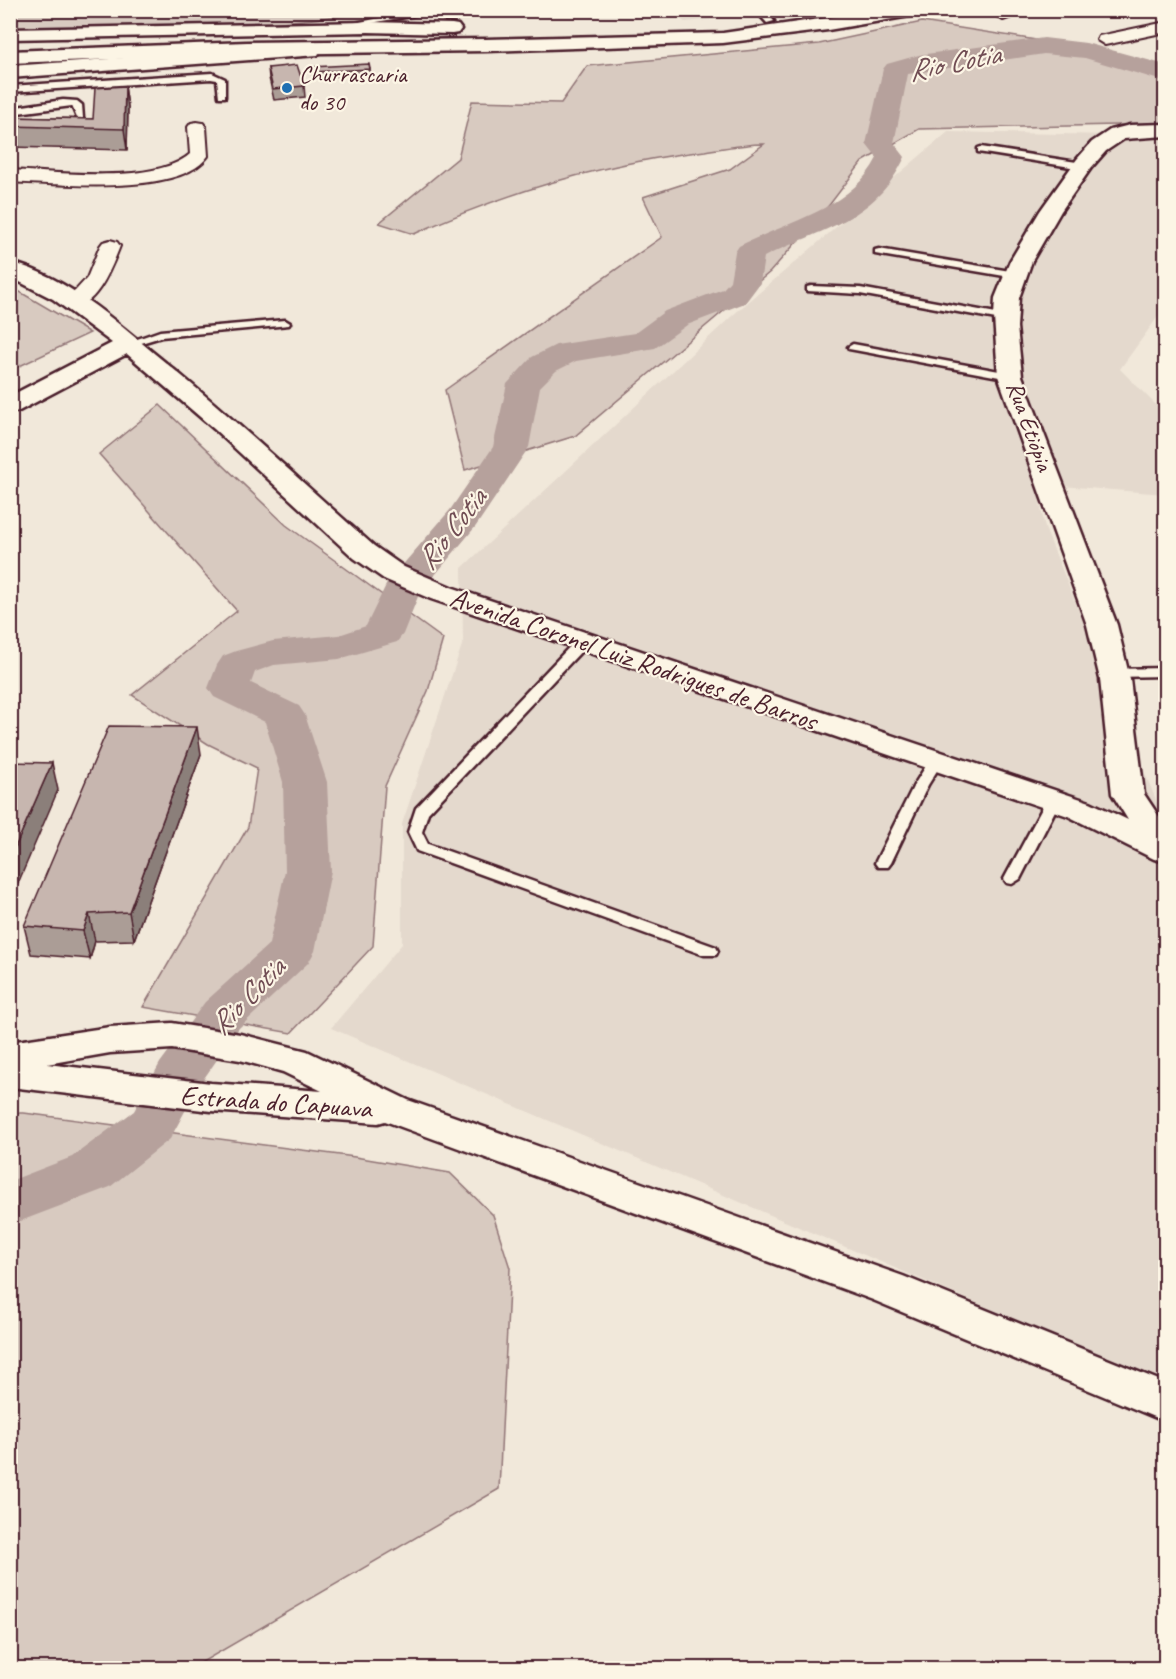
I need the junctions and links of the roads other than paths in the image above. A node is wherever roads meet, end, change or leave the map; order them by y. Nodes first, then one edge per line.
1 (440, 10) edge
2 (837, 10) edge
3 (916, 10) edge
4 (764, 16) edge
5 (340, 27) junction
6 (1166, 27) edge
7 (452, 29) junction
8 (175, 31) junction
9 (10, 34) edge
10 (249, 36) junction
11 (1105, 40) dead end
12 (10, 46) edge
13 (375, 47) junction
14 (10, 57) edge
15 (10, 72) edge
16 (10, 89) edge
17 (222, 95) dead end
18 (10, 111) edge
19 (80, 116) edge
20 (197, 127) dead end
21 (1166, 130) edge
22 (981, 150) dead end
23 (1083, 166) junction
24 (10, 176) edge
25 (110, 246) dead end
26 (879, 252) dead end
27 (10, 269) edge
28 (1016, 275) junction
29 (811, 289) dead end
30 (75, 302) junction
31 (1007, 318) junction
32 (285, 322) dead end
33 (129, 344) junction
34 (853, 347) dead end
35 (1010, 375) junction
36 (10, 405) edge
37 (582, 641) junction
38 (1166, 672) edge
39 (1113, 673) junction
40 (936, 761) junction
41 (1128, 794) junction
42 (1066, 805) junction
43 (1165, 851) edge
44 (883, 863) dead end
45 (1012, 879) dead end
46 (710, 951) dead end
47 (10, 1056) edge
48 (10, 1073) edge
49 (395, 1110) junction
50 (1166, 1403) edge

1 - 5 lane
2 - 4 main road
3 - 13 main road
4 - 7 main road
5 - 7 main road
5 - 8 main road
6 - 11 street
7 - 10 main road
8 - 9 main road
8 - 10 main road
10 - 12 main road
13 - 14 main road
13 - 15 main road
16 - 17 lane
18 - 19 lane
20 - 24 street
21 - 23 main road, Rua Etiópia
22 - 23 lane
23 - 28 main road, Rua Etiópia
25 - 30 street
26 - 28 lane
27 - 30 main road, Avenida Coronel Luiz Rodrigues de Barros
28 - 31 main road, Rua Etiópia
29 - 31 lane
30 - 33 main road, Avenida Coronel Luiz Rodrigues de Barros
31 - 35 main road, Rua Etiópia
32 - 33 lane
33 - 36 main road
33 - 37 main road, Avenida Coronel Luiz Rodrigues de Barros
34 - 35 lane
35 - 39 main road, Rua Etiópia
37 - 40 main road, Avenida Coronel Luiz Rodrigues de Barros
37 - 46 lane
38 - 39 lane
39 - 41 main road, Rua Etiópia
40 - 42 main road, Avenida Coronel Luiz Rodrigues de Barros
40 - 44 lane
41 - 42 main road
41 - 43 main road, Rua Etiópia
42 - 43 main road, Avenida Coronel Luiz Rodrigues de Barros
42 - 45 lane
47 - 49 main road, Estrada do Capuava
48 - 49 main road, Estrada do Capuava
49 - 50 main road

